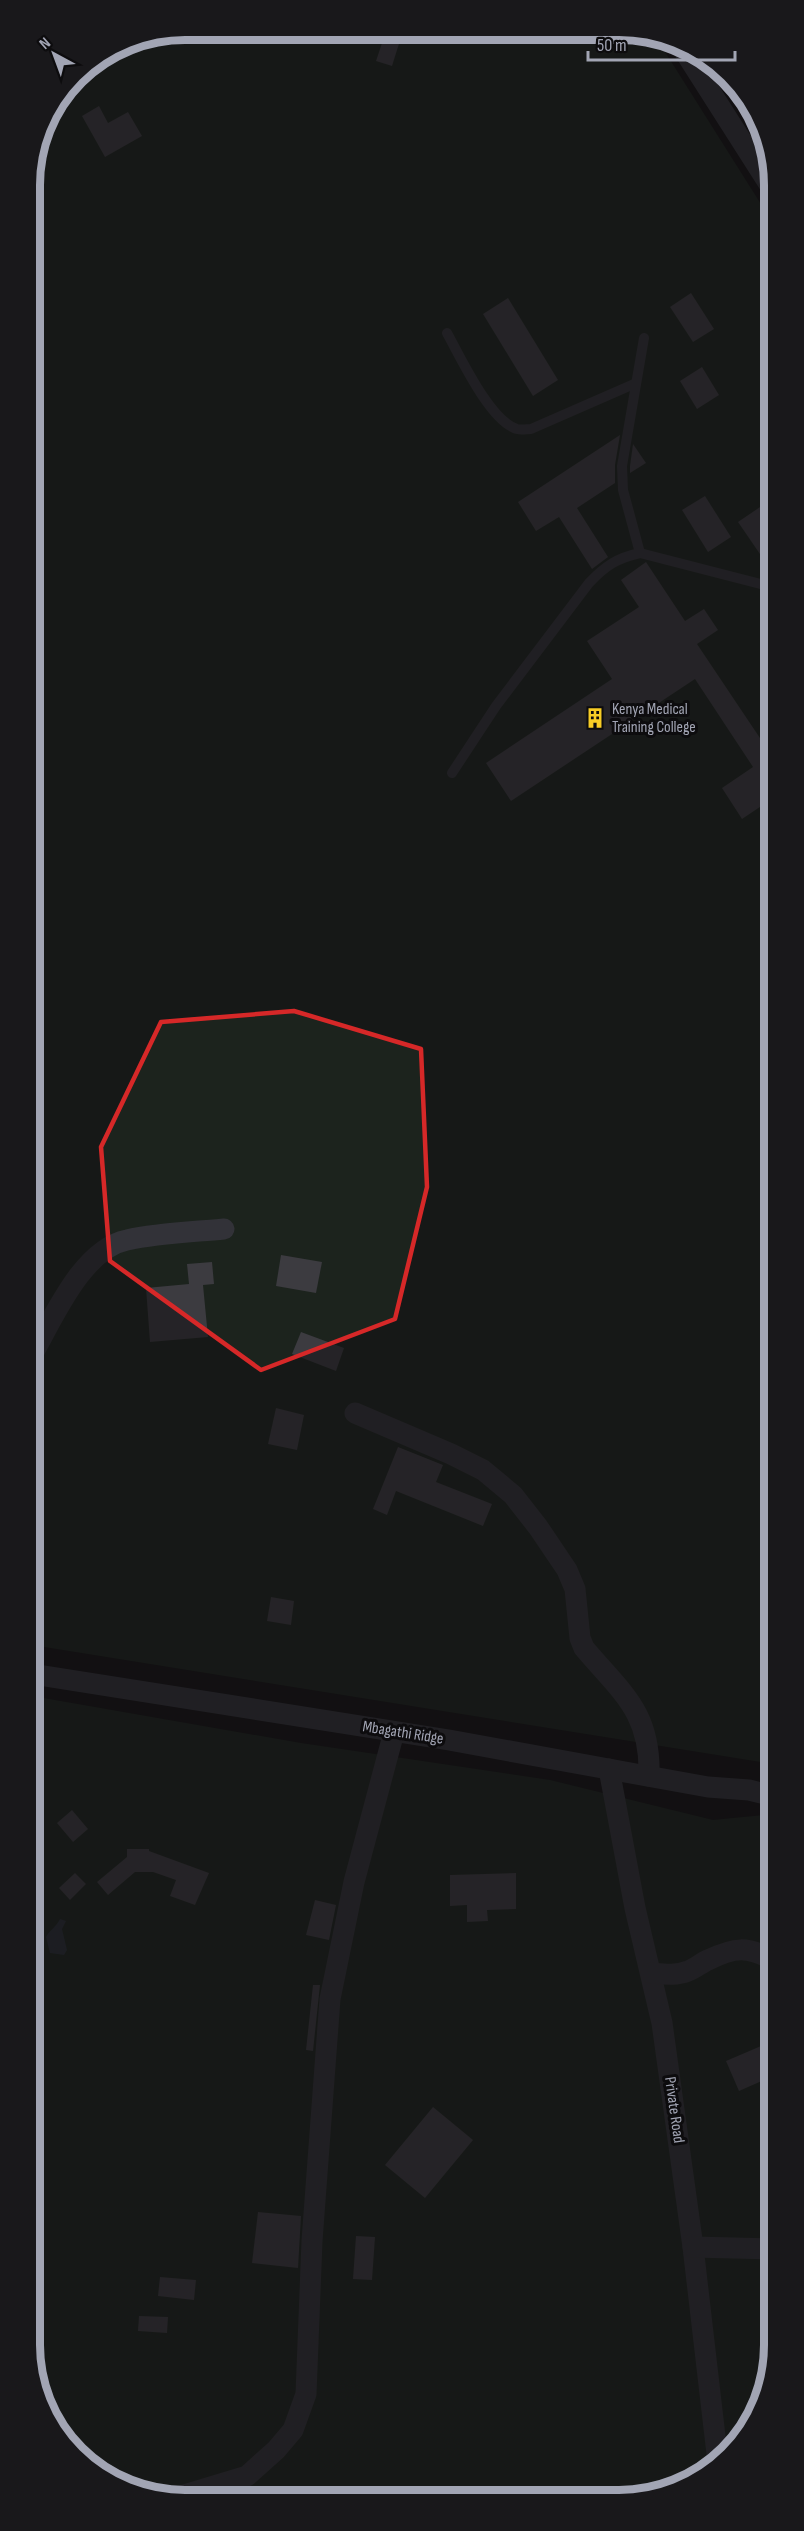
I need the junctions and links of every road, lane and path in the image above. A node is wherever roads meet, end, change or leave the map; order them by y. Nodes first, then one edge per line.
1 (689, 59) edge
2 (763, 174) edge
3 (447, 333) dead end
4 (644, 338) dead end
5 (634, 384) junction
6 (640, 553) junction
7 (764, 585) edge
8 (452, 773) dead end
9 (224, 1229) dead end
10 (40, 1340) edge
11 (355, 1413) dead end
12 (40, 1675) edge
13 (394, 1732) junction
14 (609, 1769) junction
15 (649, 1776) junction
16 (763, 1794) edge
17 (763, 1955) edge
18 (651, 1973) junction
19 (693, 2247) junction
20 (763, 2249) edge
21 (717, 2452) edge
22 (201, 2490) edge

1 - 2 street
3 - 5 lane
4 - 5 lane
5 - 6 lane
6 - 7 lane
6 - 8 lane
9 - 10 street
11 - 15 street
12 - 13 street, Mbagathi Ridge
13 - 14 street, Mbagathi Ridge
13 - 22 street
14 - 15 street, Mbagathi Ridge
14 - 18 street, Private Road
15 - 16 street, Mbagathi Ridge
17 - 18 street
18 - 19 street, Private Road
19 - 20 street
19 - 21 street, Private Road

